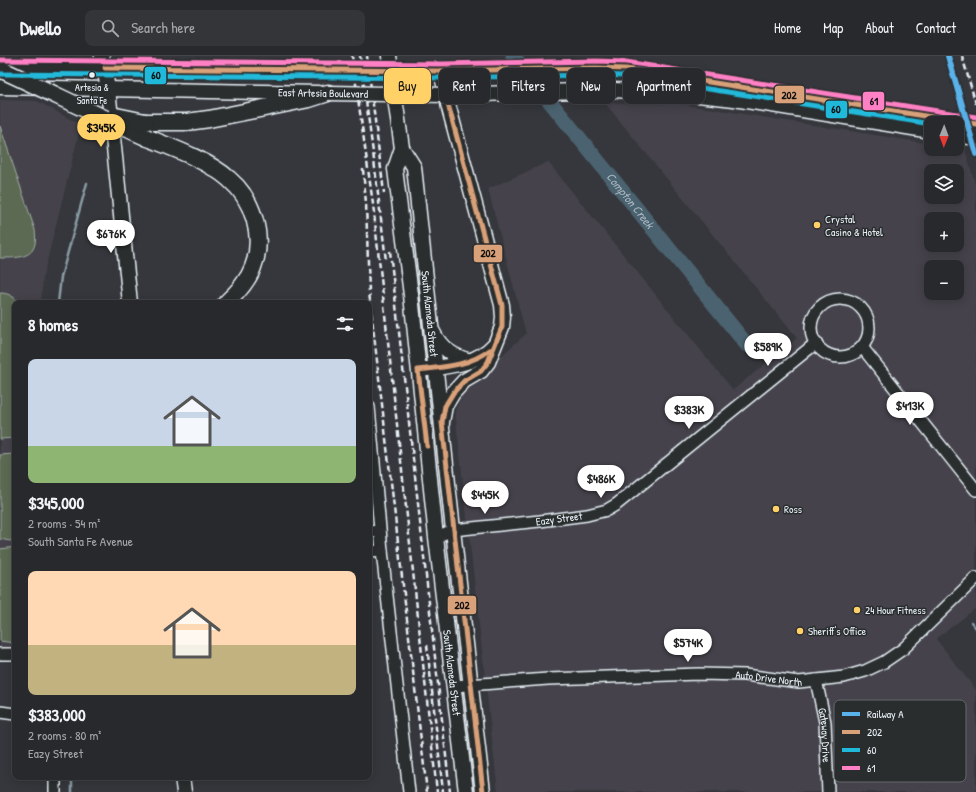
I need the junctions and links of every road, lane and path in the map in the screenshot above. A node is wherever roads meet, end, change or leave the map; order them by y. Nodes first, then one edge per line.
1 (389, 56) edge
2 (104, 62) edge
3 (0, 68) edge
4 (490, 70) edge
5 (439, 71) edge
6 (0, 87) edge
7 (108, 89) junction
8 (715, 89) junction
9 (328, 93) junction
10 (490, 98) edge
11 (439, 100) edge
12 (448, 104) edge
13 (80, 106) junction
14 (870, 107) junction
15 (870, 121) junction
16 (976, 124) edge
17 (924, 130) edge
18 (964, 136) edge
19 (976, 138) edge
20 (402, 148) junction
21 (130, 300) edge
22 (229, 300) edge
23 (431, 329) junction
24 (816, 344) junction
25 (494, 345) junction
26 (862, 347) junction
27 (470, 361) junction
28 (436, 368) junction
29 (418, 370) junction
30 (442, 422) junction
31 (372, 481) edge
32 (976, 490) edge
33 (453, 530) junction
34 (374, 531) edge
35 (436, 537) junction
36 (382, 551) junction
37 (372, 552) edge
38 (976, 578) edge
39 (0, 654) edge
40 (12, 654) edge
41 (816, 680) junction
42 (454, 686) junction
43 (471, 686) junction
44 (0, 712) edge
45 (12, 712) edge
46 (55, 780) edge
47 (182, 780) edge
48 (55, 792) edge
49 (184, 792) edge
50 (408, 792) edge
51 (466, 792) edge
52 (483, 792) edge
53 (828, 792) edge

1 - 20 main road, South Alameda Street
2 - 3 main road, East Artesia Boulevard
2 - 5 main road, East Artesia Boulevard, bridge
2 - 7 main road
3 - 13 highway, bridge
4 - 8 main road, East Artesia Boulevard
6 - 7 main road, East Artesia Boulevard
7 - 9 main road, East Artesia Boulevard
7 - 21 main road
8 - 10 main road, East Artesia Boulevard
8 - 14 main road, East Artesia Boulevard
8 - 15 main road, East Artesia Boulevard
9 - 11 main road, East Artesia Boulevard, bridge
9 - 13 highway, bridge
12 - 25 main road
13 - 22 highway, bridge
14 - 15 main road
14 - 16 main road, East Artesia Boulevard
15 - 17 main road, East Artesia Boulevard
18 - 19 main road
20 - 23 main road, South Alameda Street
20 - 29 main road, South Alameda Street
23 - 27 main road
23 - 28 main road, South Alameda Street
24 - 26 street
24 - 26 street
24 - 33 street, Eazy Street
25 - 27 main road
25 - 30 main road
26 - 32 street
27 - 28 main road
28 - 29 main road
28 - 30 main road, South Alameda Street
29 - 35 main road, South Alameda Street
30 - 33 main road, South Alameda Street
31 - 34 street
33 - 35 street, Eazy Street
33 - 43 main road, South Alameda Street
34 - 36 street
35 - 42 main road, South Alameda Street
36 - 37 street
36 - 50 street
38 - 41 street, Auto Drive North
39 - 40 street
41 - 43 street, Auto Drive North
41 - 53 street, Gateway Drive
42 - 43 street, Auto Drive North
42 - 51 main road, South Alameda Street
43 - 52 main road, South Alameda Street
44 - 45 street
46 - 48 street
47 - 49 main road

